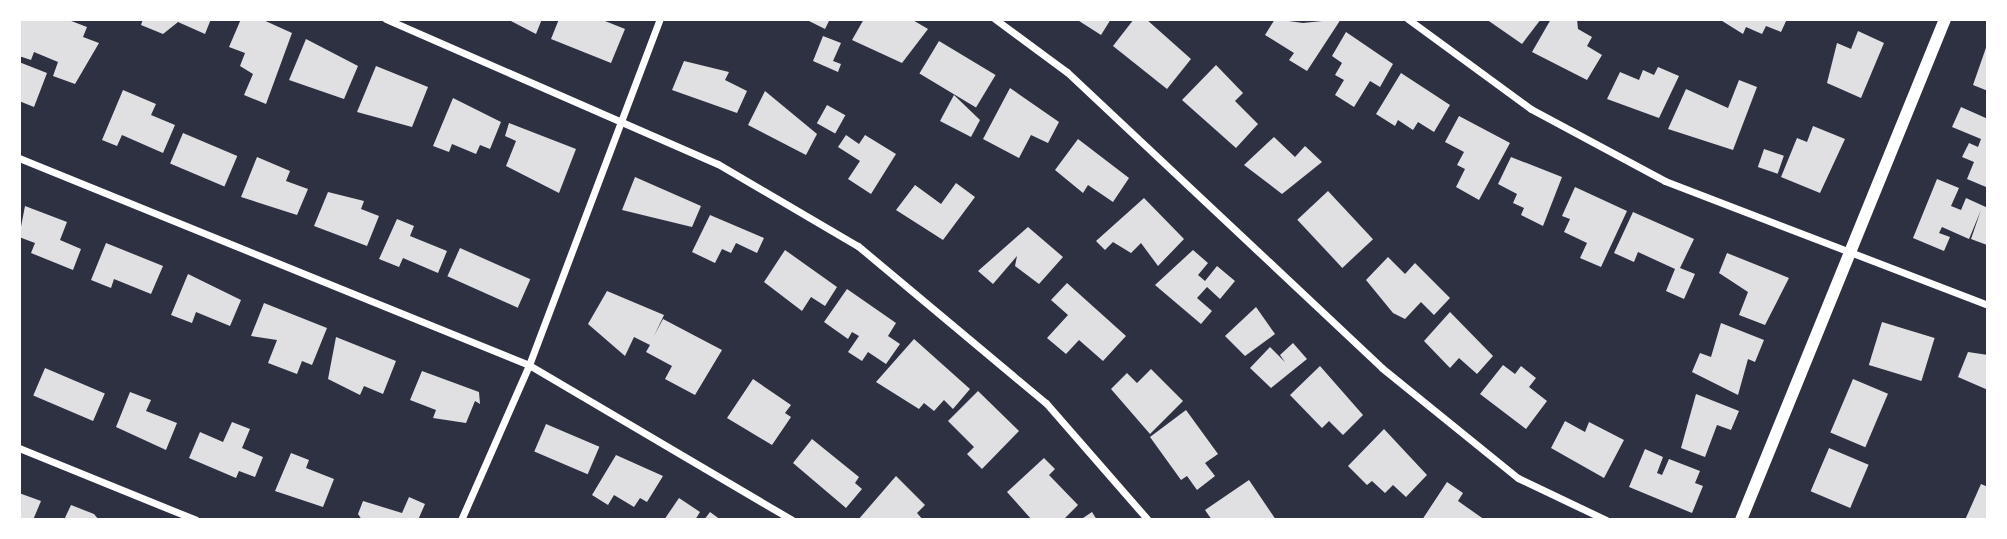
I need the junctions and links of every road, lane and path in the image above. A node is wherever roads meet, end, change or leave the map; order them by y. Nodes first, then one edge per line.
1 (386, 19) edge
2 (660, 19) edge
3 (995, 19) edge
4 (1408, 19) edge
5 (1945, 19) edge
6 (620, 118) junction
7 (19, 158) edge
8 (1849, 253) junction
9 (1988, 305) edge
10 (529, 365) junction
11 (19, 448) edge
12 (196, 520) edge
13 (461, 520) edge
14 (792, 520) edge
15 (1148, 520) edge
16 (1606, 520) edge
17 (1741, 520) edge

1 - 6 street
2 - 6 street
3 - 16 street
4 - 8 street
5 - 8 street
6 - 10 street
6 - 15 street
7 - 10 street
8 - 9 street
8 - 17 street
10 - 13 street
10 - 14 street
11 - 12 street

